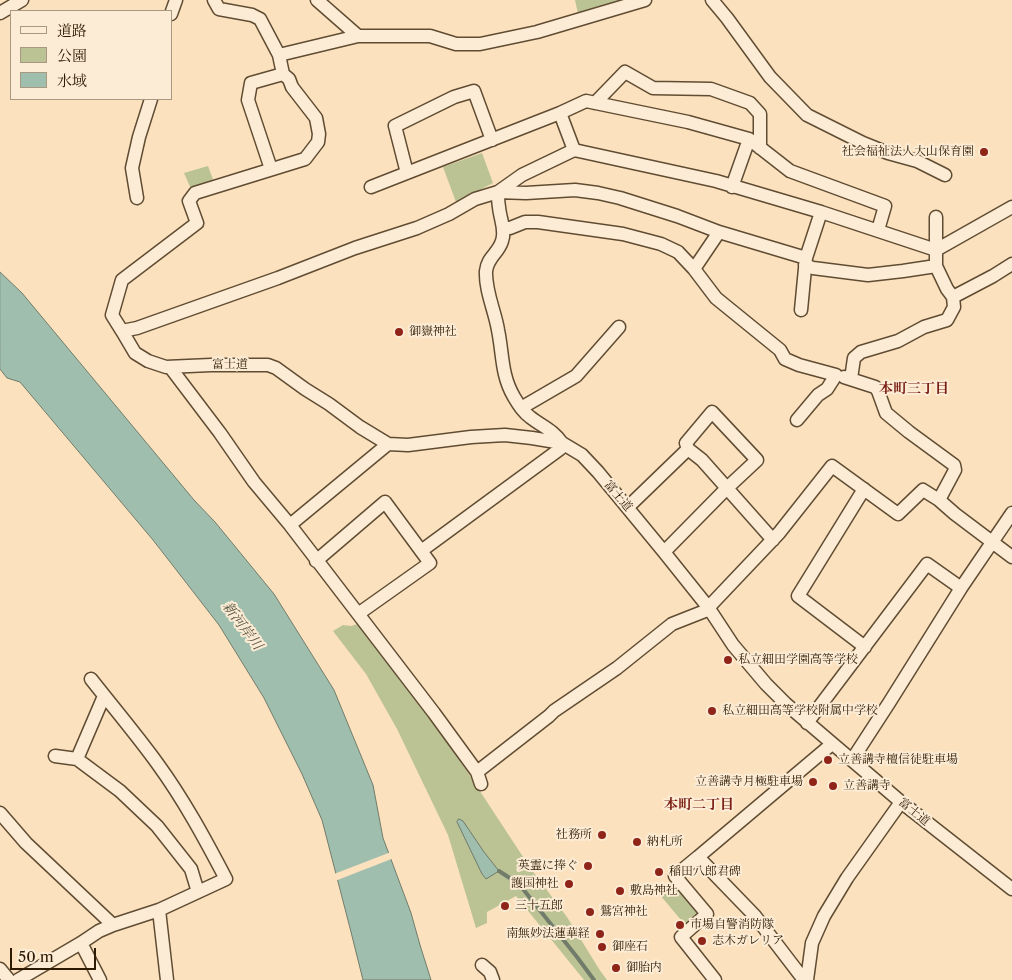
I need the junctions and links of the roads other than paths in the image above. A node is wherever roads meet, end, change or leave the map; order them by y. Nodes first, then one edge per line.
1 (22, 0) edge
2 (214, 0) edge
3 (317, 0) edge
4 (645, 0) edge
5 (712, 0) edge
6 (0, 13) edge
7 (358, 36) junction
8 (279, 55) junction
9 (283, 74) junction
10 (151, 100) edge
11 (595, 103) junction
12 (560, 114) junction
13 (748, 139) junction
14 (492, 140) junction
15 (760, 148) junction
16 (574, 150) junction
17 (271, 169) junction
18 (407, 173) junction
19 (945, 175) dead end
20 (371, 187) dead end
21 (732, 187) junction
22 (498, 192) junction
23 (137, 198) dead end
24 (1012, 207) edge
25 (821, 212) junction
26 (936, 217) dead end
27 (503, 228) junction
28 (878, 230) junction
29 (719, 232) junction
30 (936, 250) junction
31 (805, 261) junction
32 (1012, 264) edge
33 (936, 266) junction
34 (694, 269) junction
35 (953, 297) junction
36 (802, 310) dead end
37 (618, 328) dead end
38 (122, 331) junction
39 (170, 367) junction
40 (836, 375) junction
41 (852, 379) junction
42 (521, 408) junction
43 (797, 420) dead end
44 (388, 444) junction
45 (562, 444) junction
46 (688, 448) junction
47 (727, 488) junction
48 (864, 489) junction
49 (939, 500) junction
50 (628, 507) junction
51 (1012, 513) edge
52 (290, 525) junction
53 (773, 540) junction
54 (992, 542) junction
55 (421, 551) junction
56 (664, 552) junction
57 (1012, 557) edge
58 (316, 561) junction
59 (961, 588) junction
60 (708, 607) junction
61 (358, 614) junction
62 (865, 647) junction
63 (91, 679) dead end
64 (104, 696) junction
65 (807, 723) junction
66 (832, 744) junction
67 (55, 756) dead end
68 (78, 759) junction
69 (852, 760) junction
70 (901, 802) junction
71 (0, 813) edge
72 (698, 857) junction
73 (1012, 889) edge
74 (198, 892) junction
75 (159, 910) junction
76 (113, 925) junction
77 (81, 943) junction
78 (482, 965) dead end
79 (0, 969) edge
80 (8, 980) edge
81 (18, 980) edge
82 (100, 980) edge
83 (167, 980) edge
84 (493, 980) edge
85 (715, 980) edge
86 (806, 980) edge

1 - 6 street
2 - 8 street
3 - 7 street
4 - 7 street
5 - 19 street
7 - 8 street
8 - 9 street
9 - 17 street
9 - 17 street
10 - 23 street
11 - 12 street
11 - 13 street
11 - 15 street
12 - 14 street
12 - 16 street
13 - 15 street
13 - 21 street
14 - 18 street
14 - 18 street
15 - 28 street
16 - 21 street
16 - 22 street
17 - 38 street, 富士道
18 - 20 street
21 - 25 street
22 - 27 street
22 - 29 street
22 - 38 street
24 - 30 street
25 - 28 street
25 - 31 street
26 - 30 street
27 - 34 street
27 - 42 street
28 - 30 street
29 - 31 street
29 - 34 street
30 - 33 street
31 - 33 street
31 - 36 street
32 - 35 street
33 - 35 street
34 - 40 street
35 - 41 street
37 - 42 street
38 - 39 street, 富士道
39 - 44 street, 富士道
39 - 52 street
40 - 41 street
40 - 43 street
41 - 49 street
42 - 45 street
44 - 45 street, 富士道
44 - 52 street
45 - 50 street, 富士道
45 - 55 street
46 - 47 street
46 - 47 street
46 - 50 street
47 - 53 street
47 - 56 street
48 - 49 street
48 - 53 street
48 - 62 street
49 - 54 street
50 - 56 street, 富士道
51 - 54 street
52 - 58 street
53 - 60 street
54 - 57 street
54 - 59 street
55 - 58 street
55 - 61 street
56 - 60 street, 富士道
58 - 61 street
59 - 62 street
59 - 69 street
60 - 61 street
60 - 65 street, 富士道
62 - 65 street
63 - 64 street
64 - 68 street
64 - 74 street
65 - 66 street, 富士道
66 - 69 street, 富士道
66 - 72 street
67 - 68 street
68 - 74 street
69 - 70 street, 富士道
70 - 73 street, 富士道
70 - 86 street
71 - 76 street
72 - 85 street
72 - 86 street
74 - 75 street
75 - 76 street
75 - 83 street
76 - 77 street
77 - 81 street
77 - 82 street
78 - 84 street
79 - 80 street

